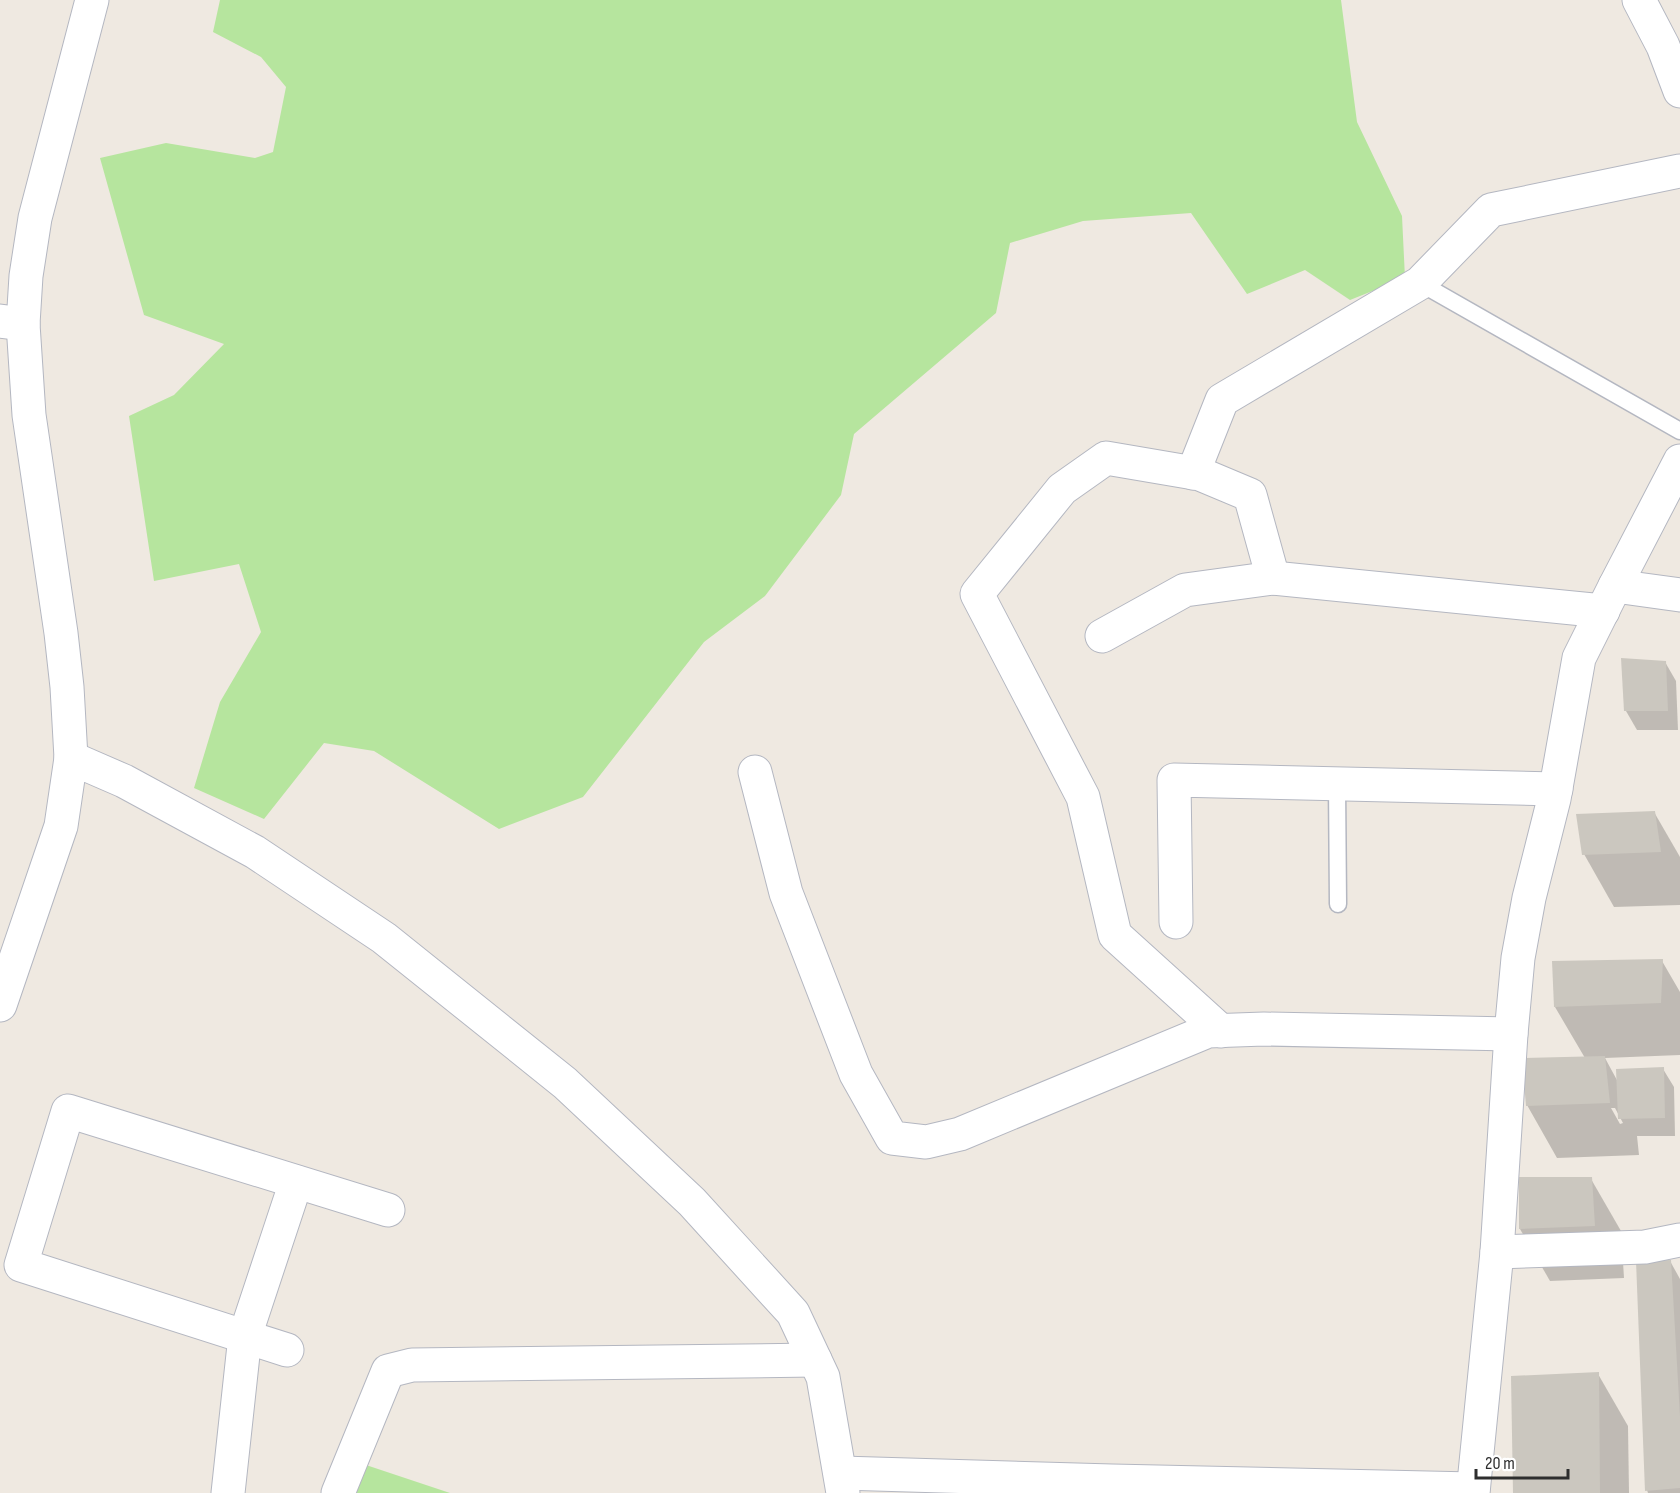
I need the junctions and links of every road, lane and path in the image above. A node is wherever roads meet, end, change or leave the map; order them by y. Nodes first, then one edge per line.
1 (92, 0) edge
2 (1639, 0) edge
3 (1680, 91) edge
4 (1680, 171) edge
5 (1420, 284) junction
6 (11, 322) edge
7 (1680, 431) edge
8 (1680, 461) edge
9 (1193, 473) junction
10 (1273, 578) junction
11 (1680, 595) edge
12 (1609, 598) junction
13 (1102, 636) dead end
14 (71, 758) junction
15 (755, 772) dead end
16 (1337, 784) junction
17 (1556, 789) junction
18 (1338, 904) dead end
19 (1176, 922) dead end
20 (0, 1005) edge
21 (1221, 1030) junction
22 (1511, 1034) junction
23 (296, 1182) junction
24 (388, 1210) dead end
25 (1680, 1240) edge
26 (1497, 1252) junction
27 (245, 1336) junction
28 (287, 1350) dead end
29 (815, 1360) junction
30 (842, 1483) edge
31 (1473, 1491) edge
32 (228, 1493) edge
33 (338, 1493) edge

1 - 6 street
2 - 3 street
4 - 5 street
5 - 7 lane
5 - 9 street
6 - 14 street
8 - 12 street
9 - 10 street
9 - 21 street
10 - 12 street
10 - 13 street
11 - 12 street
12 - 17 street
14 - 20 street
14 - 29 street
15 - 21 street
16 - 17 street
16 - 18 lane
16 - 19 street
17 - 22 street
21 - 22 street
22 - 26 street
23 - 24 street
23 - 27 street
23 - 27 street
25 - 26 street
26 - 31 street
27 - 28 street
27 - 32 street
29 - 30 street
29 - 33 street
30 - 31 street

